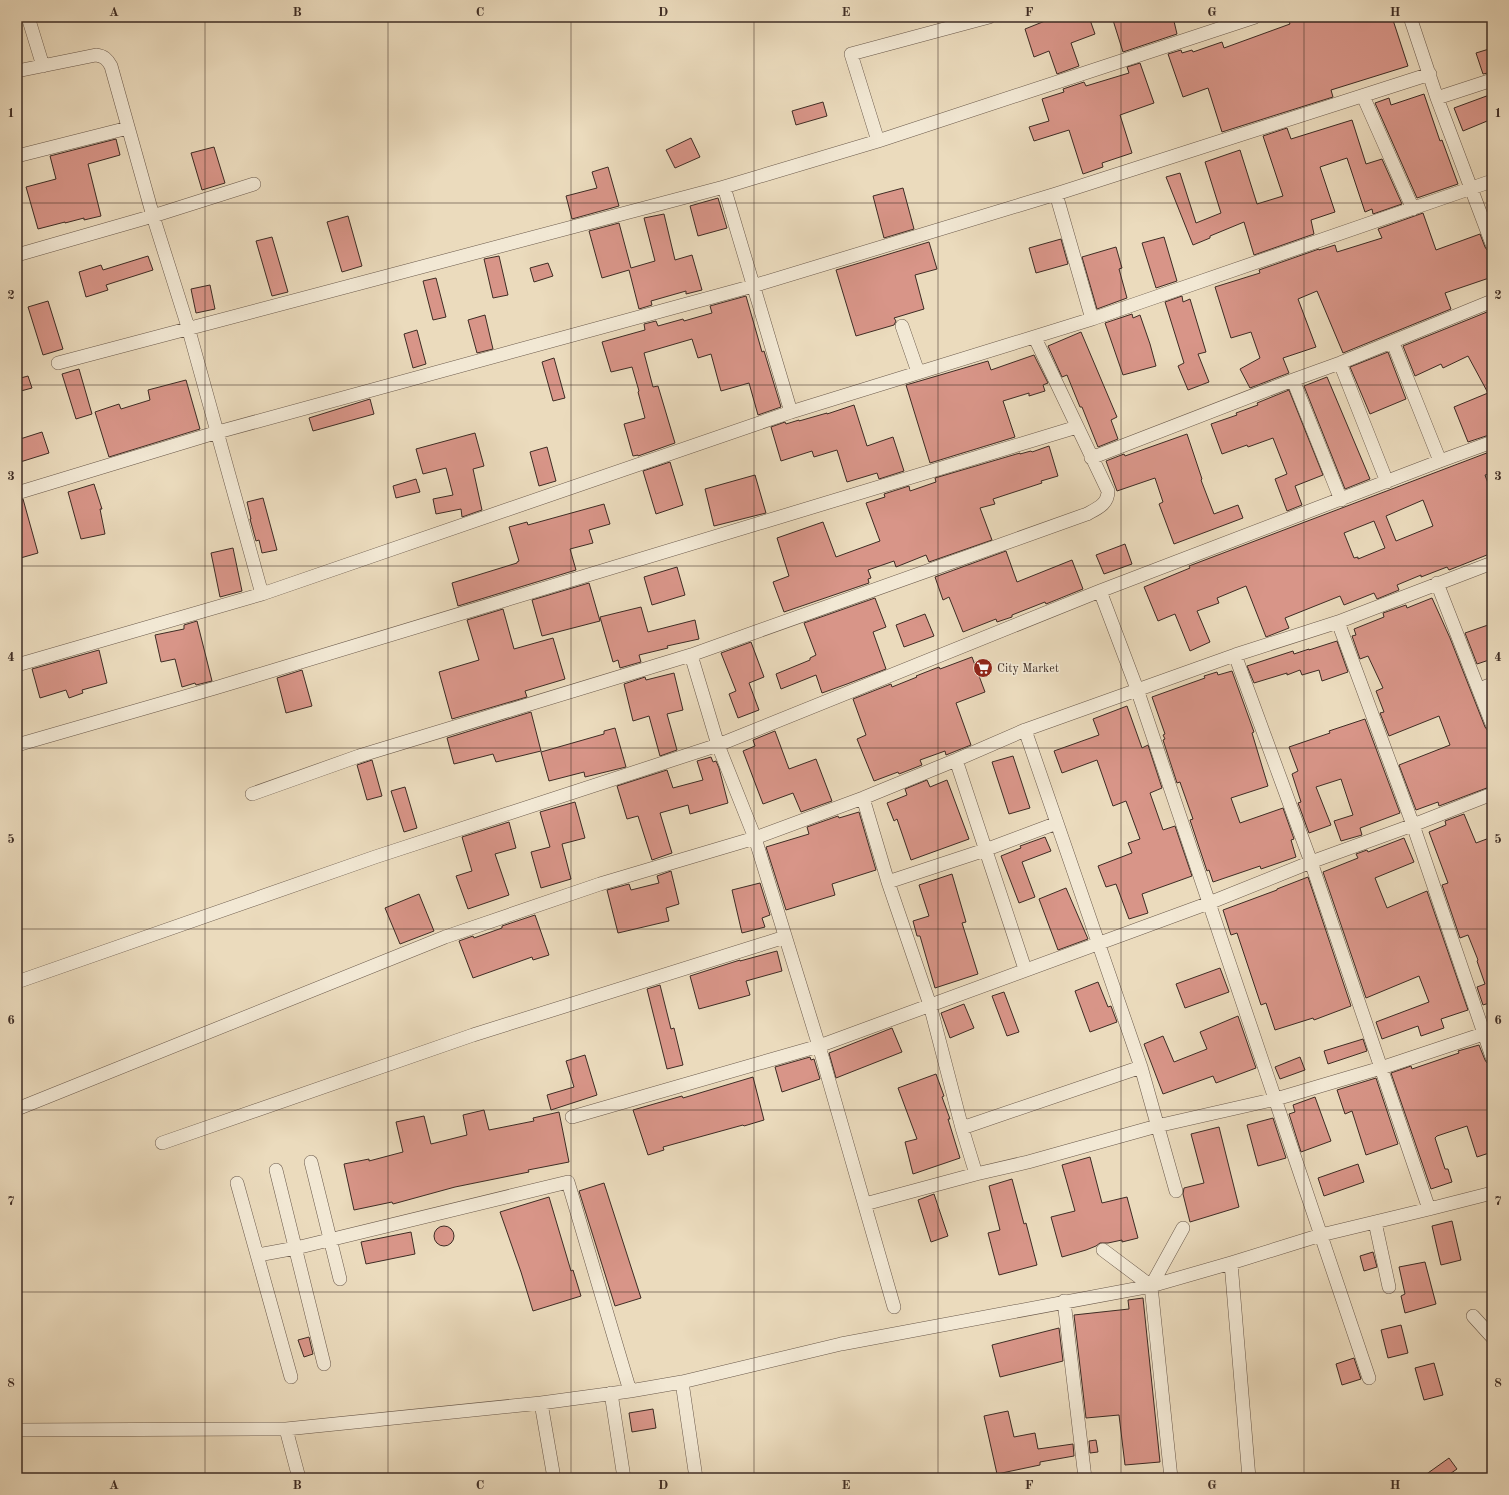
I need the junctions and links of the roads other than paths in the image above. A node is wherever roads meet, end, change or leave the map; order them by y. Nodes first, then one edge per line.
1 (28, 17) edge
2 (989, 17) edge
3 (1255, 17) edge
4 (1410, 17) edge
5 (43, 66) junction
6 (17, 71) edge
7 (1430, 74) junction
8 (1492, 80) edge
9 (1363, 96) junction
10 (1437, 98) junction
11 (128, 128) junction
12 (878, 141) junction
13 (17, 156) edge
14 (1492, 181) edge
15 (254, 184) dead end
16 (724, 187) junction
17 (1471, 189) junction
18 (1056, 194) junction
19 (1413, 209) junction
20 (153, 216) junction
21 (1492, 244) edge
22 (17, 255) edge
23 (753, 286) junction
24 (1492, 301) edge
25 (1092, 319) junction
26 (902, 326) dead end
27 (188, 328) junction
28 (1035, 338) junction
29 (1393, 343) junction
30 (58, 363) dead end
31 (1340, 363) junction
32 (918, 372) junction
33 (1293, 380) junction
34 (791, 412) junction
35 (1077, 427) junction
36 (218, 432) junction
37 (1492, 442) edge
38 (1091, 458) junction
39 (1440, 461) junction
40 (1387, 482) junction
41 (17, 493) edge
42 (1341, 500) junction
43 (1492, 563) edge
44 (1437, 583) junction
45 (1100, 591) junction
46 (262, 594) junction
47 (1338, 622) junction
48 (691, 655) junction
49 (1235, 655) junction
50 (17, 665) edge
51 (1492, 684) edge
52 (1137, 689) junction
53 (1479, 689) junction
54 (1492, 724) edge
55 (1025, 730) junction
56 (17, 745) edge
57 (718, 745) junction
58 (956, 760) junction
59 (252, 794) dead end
60 (1492, 794) edge
61 (863, 798) junction
62 (1057, 823) junction
63 (1413, 825) junction
64 (755, 838) junction
65 (985, 850) junction
66 (1311, 862) junction
67 (888, 882) junction
68 (1209, 902) junction
69 (785, 937) junction
70 (1099, 943) junction
71 (1025, 969) junction
72 (17, 982) edge
73 (930, 1005) junction
74 (1488, 1033) edge
75 (819, 1046) junction
76 (1492, 1057) edge
77 (1141, 1067) junction
78 (1381, 1068) junction
79 (1276, 1099) junction
80 (17, 1109) edge
81 (572, 1117) dead end
82 (1157, 1126) junction
83 (962, 1128) junction
84 (162, 1143) dead end
85 (311, 1162) dead end
86 (276, 1170) dead end
87 (976, 1174) junction
88 (237, 1183) dead end
89 (1176, 1191) dead end
90 (1492, 1193) edge
91 (864, 1204) junction
92 (1429, 1209) junction
93 (1376, 1222) junction
94 (1183, 1228) dead end
95 (1321, 1235) junction
96 (330, 1240) junction
97 (296, 1248) junction
98 (1103, 1250) dead end
99 (258, 1255) junction
100 (1231, 1263) junction
101 (340, 1279) dead end
102 (1151, 1286) junction
103 (1389, 1287) dead end
104 (1064, 1301) junction
105 (894, 1306) dead end
106 (1473, 1316) dead end
107 (1492, 1337) edge
108 (324, 1364) dead end
109 (291, 1377) dead end
110 (1369, 1378) dead end
111 (682, 1382) junction
112 (630, 1391) junction
113 (611, 1394) junction
114 (541, 1403) junction
115 (17, 1430) edge
116 (286, 1430) junction
117 (299, 1478) edge
118 (554, 1478) edge
119 (624, 1478) edge
120 (696, 1478) edge
121 (1085, 1478) edge
122 (1171, 1478) edge
123 (1249, 1478) edge

1 - 5 street
2 - 12 street
3 - 12 street
4 - 7 street
5 - 6 street
5 - 11 street
7 - 9 street
7 - 10 street
8 - 10 street
9 - 18 street
9 - 19 street
10 - 17 street
11 - 13 street
11 - 20 street
12 - 16 street
14 - 17 street
15 - 20 street
16 - 23 street
16 - 27 street
17 - 19 street
17 - 21 street
18 - 23 street
18 - 25 street
19 - 25 street
20 - 22 street
20 - 27 street
23 - 34 street
23 - 36 street
24 - 29 street
25 - 28 street
26 - 32 street
27 - 30 street
27 - 36 street
28 - 32 street
28 - 35 street
29 - 31 street
29 - 39 street
31 - 33 street
31 - 40 street
32 - 34 street
33 - 38 street
33 - 42 street
34 - 46 street
35 - 38 street
35 - 56 street
36 - 41 street
36 - 46 street
37 - 39 street
38 - 48 street
39 - 40 street
40 - 42 street
42 - 45 street
43 - 44 street
44 - 47 street
44 - 53 street
45 - 52 street
45 - 57 street
46 - 50 street
47 - 49 street
47 - 63 street
48 - 57 street
48 - 59 street
49 - 52 street
49 - 66 street
51 - 53 street
52 - 55 street
52 - 68 street
53 - 54 street
55 - 58 street
55 - 62 street
57 - 64 street
57 - 72 street
58 - 61 street
58 - 65 street
60 - 63 street
61 - 64 street
61 - 67 street
62 - 65 street
62 - 70 street
63 - 66 street
63 - 74 street
64 - 69 street
64 - 80 street
65 - 67 street
65 - 71 street
66 - 68 street
66 - 78 street
67 - 73 street
68 - 70 street
68 - 79 street
69 - 75 street
69 - 84 street
70 - 71 street
70 - 77 street
71 - 73 street
73 - 75 street
73 - 83 street
74 - 76 street
74 - 78 street
75 - 81 street
75 - 91 street
77 - 82 street
77 - 83 street
78 - 79 street
78 - 92 street
79 - 82 street
79 - 95 street
82 - 87 street
82 - 89 street
83 - 87 street
85 - 96 street
86 - 97 street
87 - 91 street
88 - 99 street
90 - 92 street
91 - 105 street
92 - 93 street
93 - 95 street
93 - 103 street
94 - 102 street
95 - 100 street
95 - 110 street
96 - 97 street
96 - 101 street
96 - 112 street
97 - 99 street
97 - 108 street
98 - 102 street
99 - 109 street
100 - 102 street
100 - 123 street
102 - 104 street
102 - 122 street
104 - 111 street
104 - 121 street
106 - 107 street
111 - 112 street
111 - 120 street
112 - 113 street
113 - 114 street
113 - 119 street
114 - 116 street
114 - 118 street
115 - 116 street
116 - 117 street

